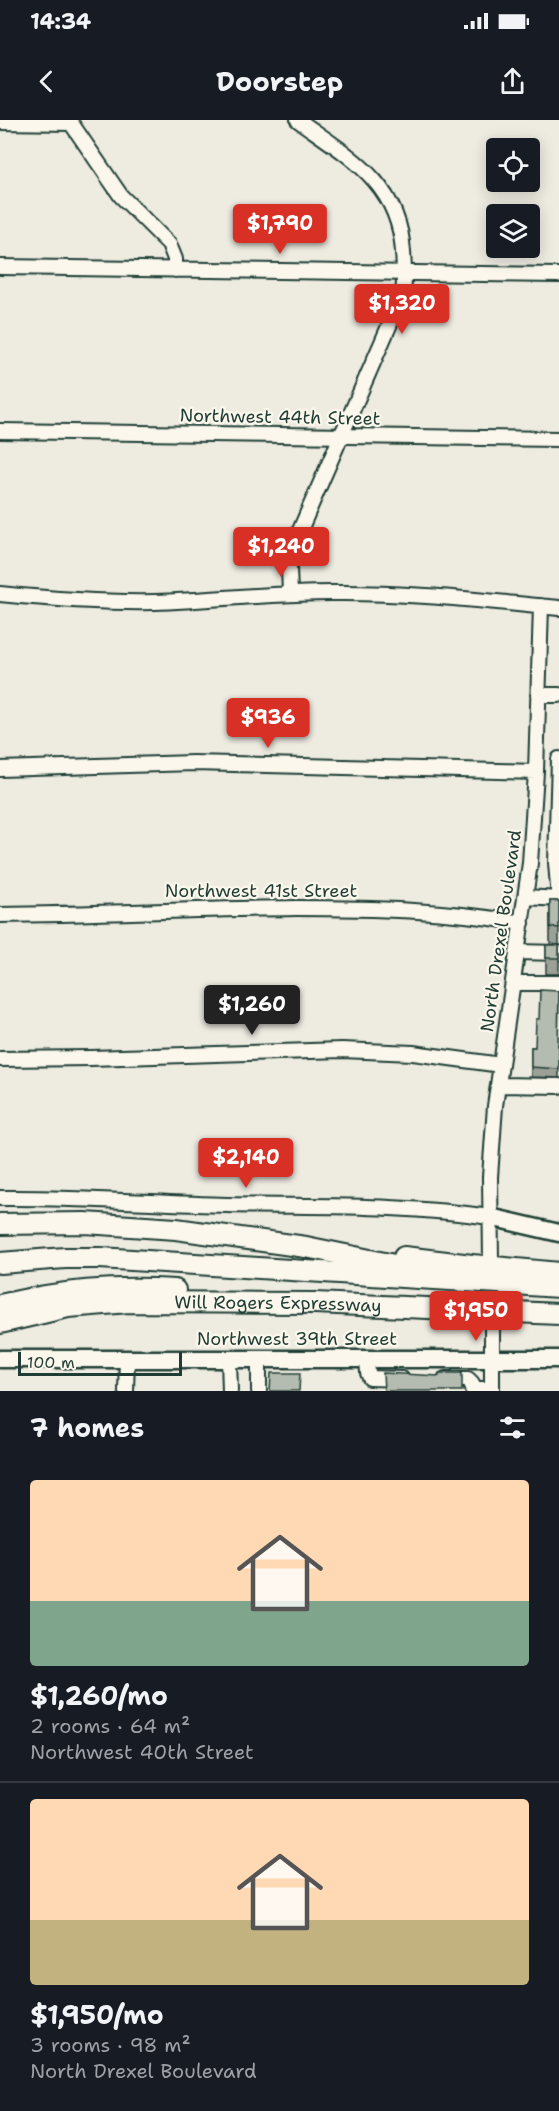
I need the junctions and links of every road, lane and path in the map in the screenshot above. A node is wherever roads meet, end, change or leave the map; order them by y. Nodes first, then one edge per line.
1 (299, 120) edge
2 (70, 121) edge
3 (0, 122) edge
4 (0, 267) edge
5 (175, 270) junction
6 (404, 272) junction
7 (559, 275) edge
8 (0, 431) edge
9 (341, 436) junction
10 (559, 439) edge
11 (290, 593) junction
12 (0, 594) edge
13 (541, 606) junction
14 (559, 608) edge
15 (538, 695) junction
16 (559, 695) edge
17 (559, 759) edge
18 (0, 769) edge
19 (536, 772) junction
20 (530, 863) junction
21 (556, 863) junction
22 (526, 897) junction
23 (559, 899) edge
24 (0, 915) edge
25 (522, 924) junction
26 (518, 952) junction
27 (559, 953) edge
28 (513, 983) junction
29 (559, 983) edge
30 (0, 1059) edge
31 (501, 1065) junction
32 (498, 1085) junction
33 (559, 1086) edge
34 (0, 1198) edge
35 (490, 1217) junction
36 (2, 1225) edge
37 (559, 1233) edge
38 (306, 1247) junction
39 (491, 1260) tunnel mouth
40 (0, 1263) edge
41 (559, 1273) edge
42 (479, 1283) junction
43 (559, 1287) edge
44 (315, 1303) junction
45 (0, 1305) edge
46 (559, 1314) edge
47 (0, 1323) edge
48 (492, 1326) tunnel mouth
49 (442, 1358) junction
50 (492, 1358) junction
51 (0, 1359) edge
52 (127, 1359) junction
53 (229, 1359) junction
54 (259, 1359) junction
55 (367, 1359) junction
56 (559, 1359) edge
57 (431, 1379) junction
58 (472, 1390) edge
59 (492, 1390) edge
60 (126, 1391) edge
61 (230, 1391) edge
62 (259, 1391) edge

1 - 6 street
2 - 3 street
2 - 5 street
4 - 5 street
5 - 6 street
6 - 7 street
6 - 9 street
8 - 9 street, Northwest 44th Street
9 - 10 street, Northwest 44th Street
9 - 11 street
11 - 12 street
11 - 13 street
13 - 14 street
13 - 15 street, North Drexel Boulevard
15 - 16 street
15 - 19 street, North Drexel Boulevard
17 - 21 street
18 - 19 street
19 - 20 street, North Drexel Boulevard
20 - 21 street
20 - 22 street, North Drexel Boulevard
21 - 23 street
22 - 23 street
22 - 25 street, North Drexel Boulevard
24 - 25 street, Northwest 41st Street
25 - 26 street, North Drexel Boulevard
26 - 27 street
26 - 28 street, North Drexel Boulevard
28 - 29 street
28 - 31 street, North Drexel Boulevard
30 - 31 street
31 - 32 street, North Drexel Boulevard
32 - 33 street
32 - 35 street, North Drexel Boulevard
34 - 35 street
35 - 37 main road
35 - 39 street, North Drexel Boulevard
36 - 38 highway
38 - 41 highway
38 - 42 highway
40 - 42 highway, Will Rogers Expressway
42 - 43 highway, Will Rogers Expressway
44 - 45 highway
44 - 46 highway, Will Rogers Expressway
44 - 47 highway, Will Rogers Expressway
48 - 50 street
49 - 50 main road, Northwest 39th Street
49 - 55 main road, Northwest 39th Street
49 - 57 street
50 - 56 main road, Northwest 39th Street
50 - 59 street
51 - 52 main road, Northwest 39th Street
52 - 53 main road, Northwest 39th Street
52 - 60 street
53 - 54 main road, Northwest 39th Street
53 - 61 street
54 - 55 main road, Northwest 39th Street
54 - 62 street
55 - 57 street
57 - 58 street
58 - 59 street

